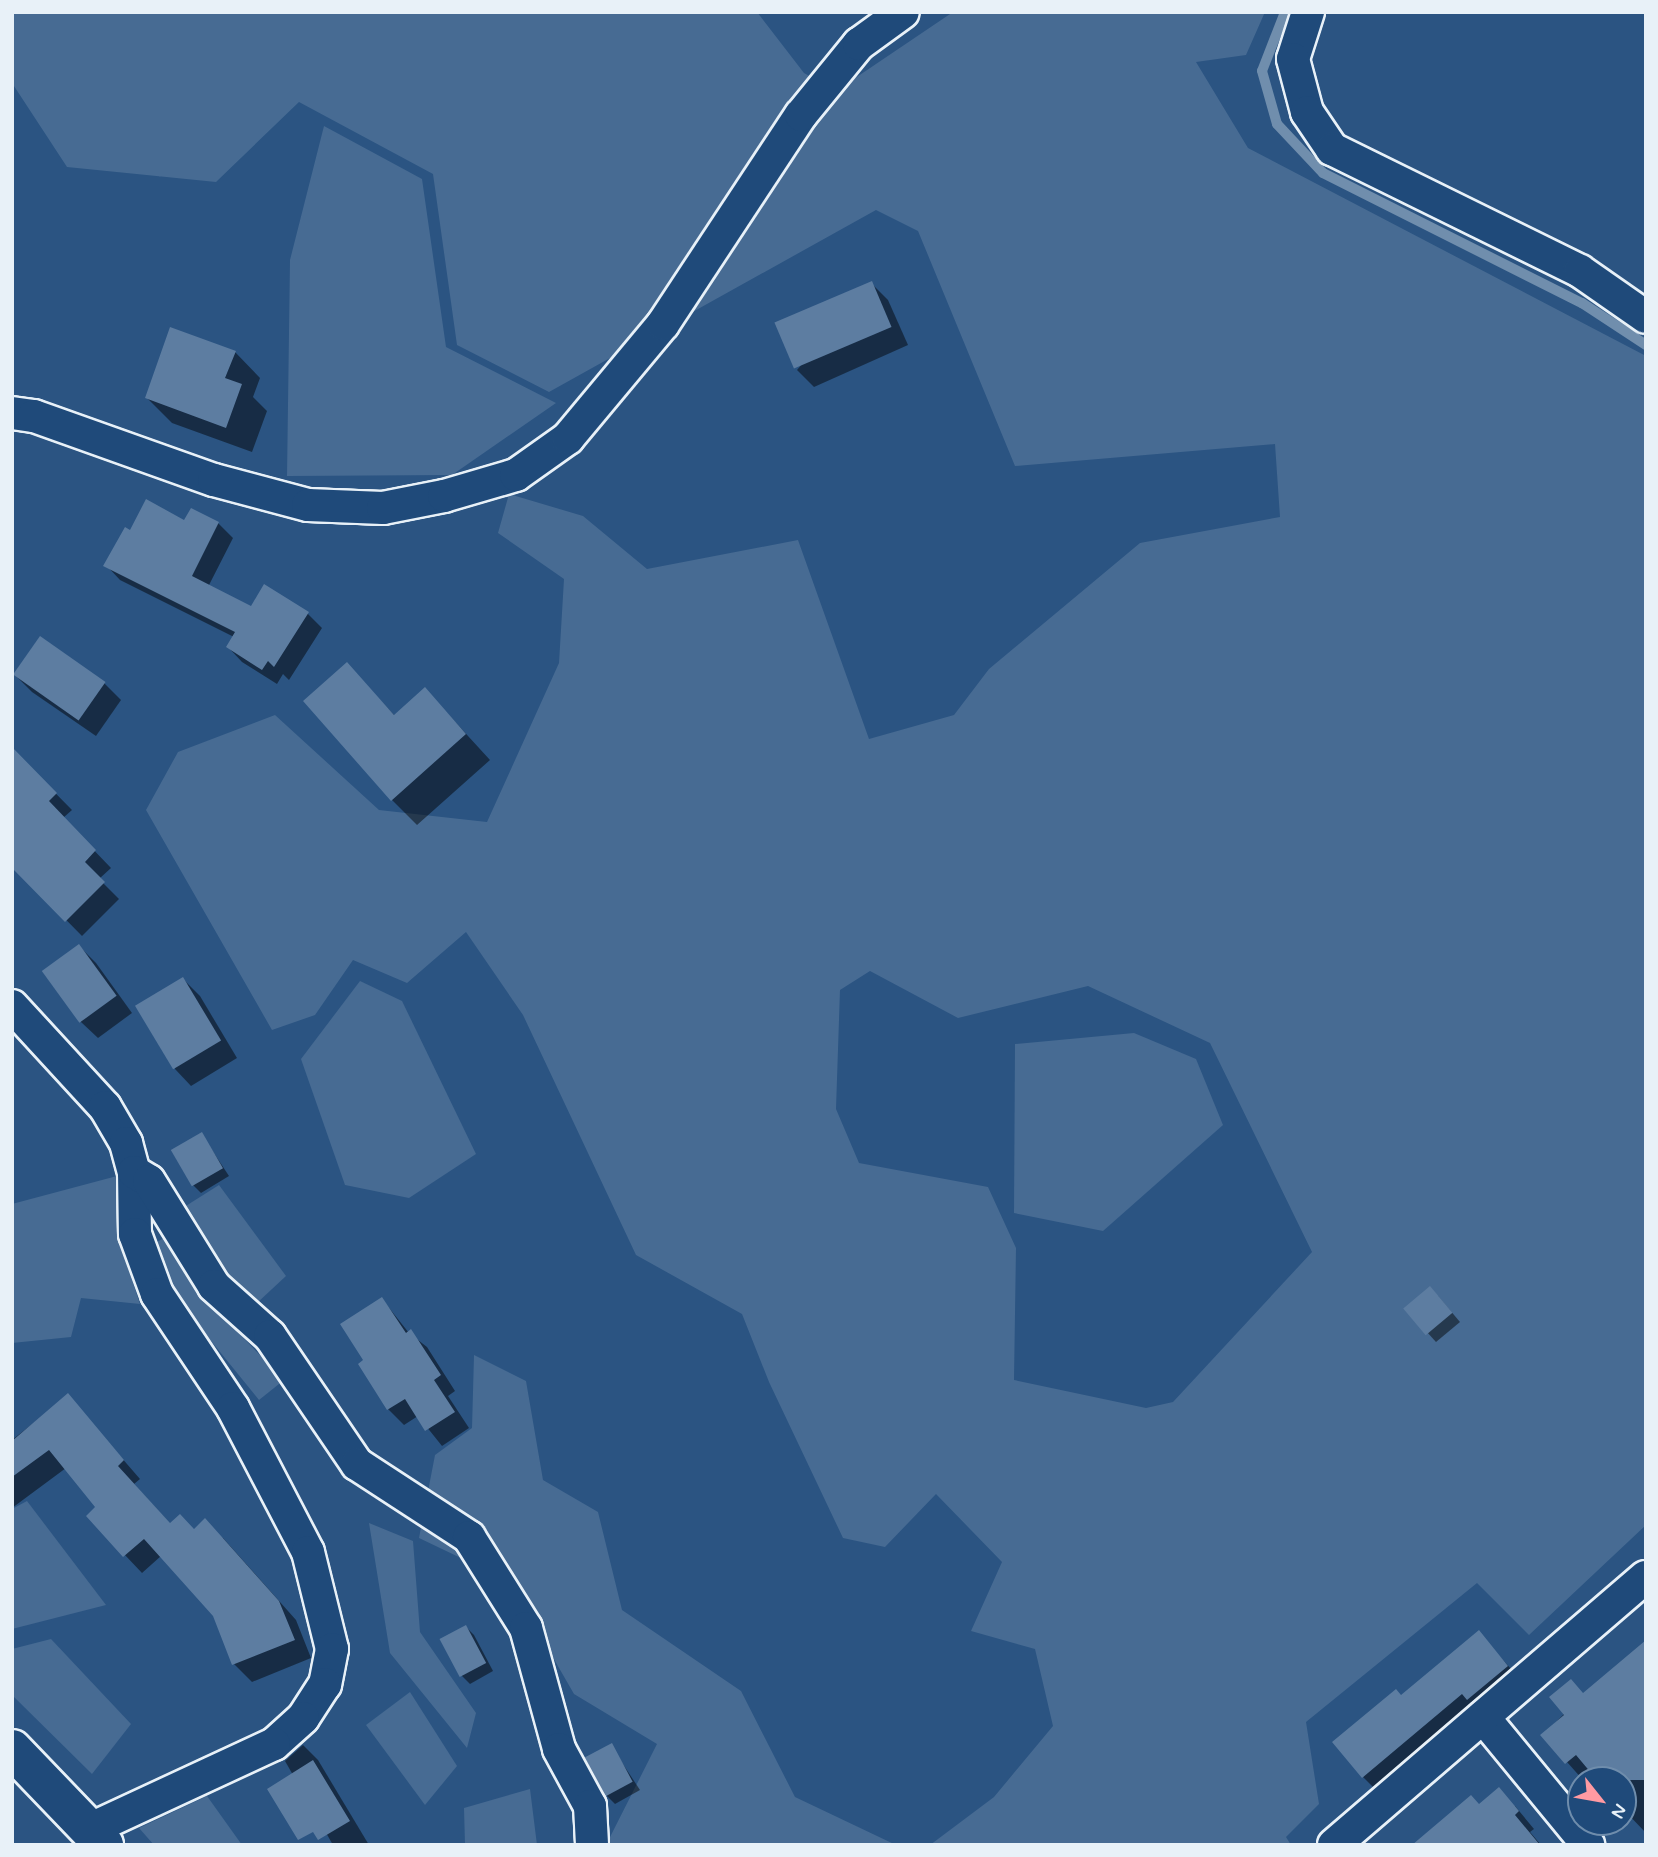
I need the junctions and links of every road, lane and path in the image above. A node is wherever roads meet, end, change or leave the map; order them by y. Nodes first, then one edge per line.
1 (903, 12) edge
2 (1308, 12) edge
3 (1646, 317) edge
4 (12, 412) edge
5 (12, 1006) edge
6 (134, 1172) junction
7 (1643, 1586) edge
8 (1483, 1717) junction
9 (12, 1749) edge
10 (97, 1837) edge
11 (592, 1845) edge
12 (1335, 1845) edge
13 (1588, 1845) edge

1 - 4 street
2 - 3 street
5 - 6 street
6 - 10 street
6 - 11 street
7 - 8 street
8 - 12 street
8 - 13 street
9 - 10 main road

